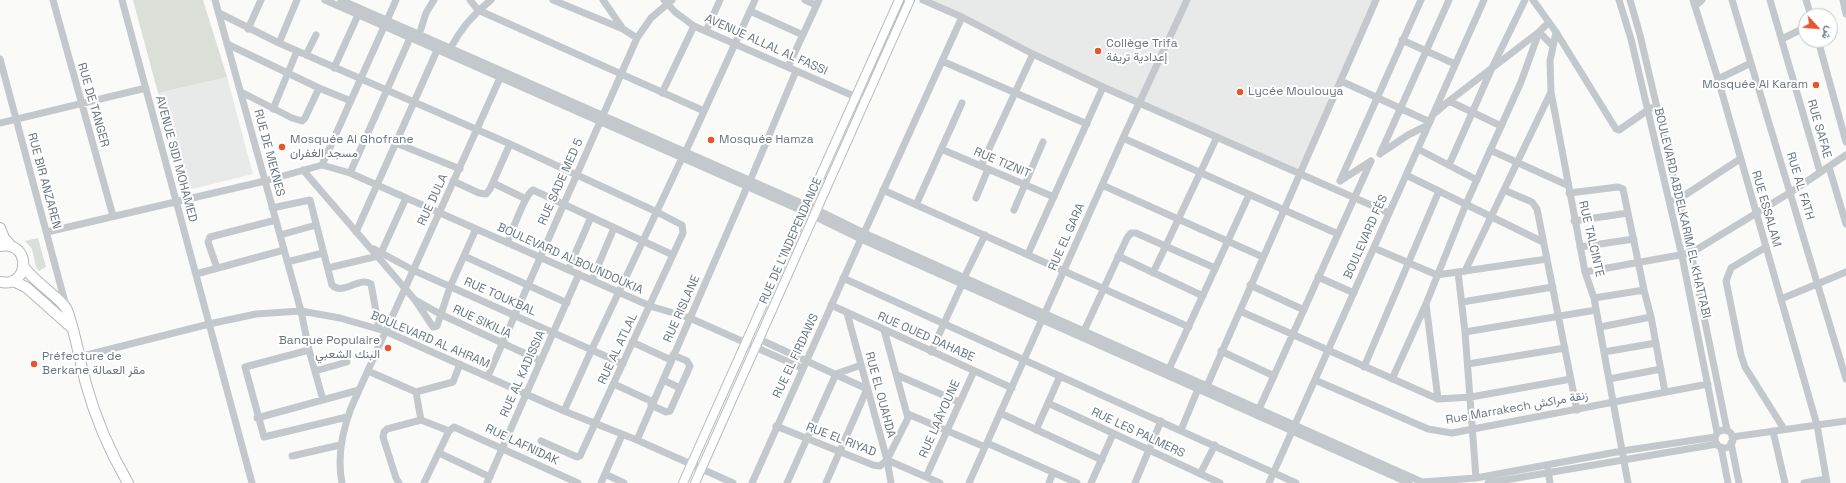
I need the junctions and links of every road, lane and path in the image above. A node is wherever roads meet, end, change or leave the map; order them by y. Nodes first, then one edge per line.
1 (53, 0) edge
2 (122, 0) edge
3 (215, 0) edge
4 (261, 0) edge
5 (297, 0) edge
6 (325, 0) edge
7 (341, 0) edge
8 (396, 0) edge
9 (434, 0) edge
10 (470, 0) edge
11 (491, 0) edge
12 (553, 0) edge
13 (602, 0) edge
14 (720, 0) edge
15 (755, 0) edge
16 (805, 0) edge
17 (900, 0) edge
18 (910, 0) edge
19 (923, 0) edge
20 (1186, 0) edge
21 (1376, 0) edge
22 (1421, 0) edge
23 (1449, 0) edge
24 (1484, 0) edge
25 (1525, 0) edge
26 (1533, 0) edge
27 (1619, 0) edge
28 (1630, 0) edge
29 (1702, 0) edge
30 (1732, 0) edge
31 (1770, 0) edge
32 (1843, 0) edge
33 (668, 1) edge
34 (818, 2) edge
35 (356, 3) edge
36 (1694, 3) edge
37 (478, 10) junction
38 (750, 11) junction
39 (219, 13) junction
40 (1846, 14) edge
41 (358, 15) junction
42 (962, 17) junction
43 (1549, 22) junction
44 (385, 23) junction
45 (694, 26) junction
46 (248, 29) junction
47 (623, 29) junction
48 (1798, 30) edge
49 (706, 31) junction
50 (1539, 32) junction
51 (1556, 32) junction
52 (418, 34) junction
53 (316, 35) dead end
54 (803, 35) junction
55 (410, 38) junction
56 (637, 38) junction
57 (1782, 39) junction
58 (1402, 40) junction
59 (279, 43) junction
60 (227, 44) junction
61 (736, 44) junction
62 (1553, 46) junction
63 (438, 47) junction
64 (1820, 48) edge
65 (450, 49) junction
66 (297, 51) junction
67 (1426, 51) junction
68 (1033, 54) junction
69 (306, 55) junction
70 (0, 59) edge
71 (942, 61) junction
72 (1751, 63) junction
73 (1456, 64) junction
74 (788, 67) junction
75 (334, 68) junction
76 (1491, 70) junction
77 (796, 71) junction
78 (288, 74) junction
79 (621, 74) junction
80 (500, 78) junction
81 (1718, 79) junction
82 (360, 80) junction
83 (1341, 81) junction
84 (1103, 87) junction
85 (146, 88) junction
86 (319, 88) junction
87 (241, 92) junction
88 (387, 92) junction
89 (1016, 92) junction
90 (1551, 92) junction
91 (662, 93) junction
92 (856, 97) junction
93 (1377, 97) junction
94 (1449, 100) junction
95 (351, 101) junction
96 (865, 101) junction
97 (1140, 102) junction
98 (413, 103) junction
99 (962, 103) dead end
100 (81, 104) junction
101 (1656, 106) junction
102 (1400, 108) junction
103 (273, 109) junction
104 (1648, 109) junction
105 (704, 111) junction
106 (1473, 112) junction
107 (16, 119) junction
108 (601, 119) junction
109 (1430, 121) junction
110 (0, 123) edge
111 (1087, 124) junction
112 (1501, 126) junction
113 (477, 130) junction
114 (1217, 137) junction
115 (1123, 138) junction
116 (1043, 142) dead end
117 (1846, 142) edge
118 (396, 143) junction
119 (510, 144) junction
120 (941, 149) junction
121 (1418, 149) junction
122 (1490, 150) junction
123 (1380, 154) junction
124 (684, 156) junction
125 (1846, 156) edge
126 (1740, 159) junction
127 (1371, 161) junction
128 (1517, 162) junction
129 (322, 165) junction
130 (1449, 165) junction
131 (1829, 167) junction
132 (984, 168) junction
133 (460, 169) junction
134 (302, 170) junction
135 (1820, 172) junction
136 (350, 173) junction
137 (1200, 173) junction
138 (1300, 173) junction
139 (576, 175) junction
140 (1406, 175) junction
141 (1477, 180) junction
142 (265, 181) junction
143 (453, 181) junction
144 (1340, 181) junction
145 (493, 183) junction
146 (748, 184) junction
147 (378, 185) junction
148 (1025, 185) junction
149 (1102, 185) junction
150 (1567, 185) junction
151 (1332, 188) junction
152 (883, 190) junction
153 (1504, 190) junction
154 (1439, 191) junction
155 (1791, 192) junction
156 (1569, 193) junction
157 (1249, 195) junction
158 (1054, 197) junction
159 (406, 198) junction
160 (976, 198) dead end
161 (1354, 198) junction
162 (526, 199) junction
163 (1678, 199) junction
164 (1670, 201) junction
165 (176, 202) junction
166 (564, 204) junction
167 (1466, 204) junction
168 (916, 205) junction
169 (272, 208) junction
170 (806, 209) junction
171 (1014, 210) dead end
172 (1284, 210) junction
173 (439, 212) junction
174 (657, 212) junction
175 (815, 213) junction
176 (1389, 213) junction
177 (1628, 213) junction
178 (1755, 214) junction
179 (113, 216) junction
180 (1491, 216) junction
181 (591, 217) junction
182 (1179, 218) junction
183 (276, 220) junction
184 (1574, 221) junction
185 (1846, 224) edge
186 (316, 225) junction
187 (0, 228) edge
188 (614, 228) junction
189 (476, 229) junction
190 (47, 232) junction
191 (356, 232) junction
192 (1338, 234) junction
193 (280, 235) junction
194 (985, 235) junction
195 (863, 236) junction
196 (1634, 239) junction
197 (1226, 240) junction
198 (643, 241) junction
199 (1542, 242) junction
200 (508, 243) junction
201 (0, 246) edge
202 (11, 246) junction
203 (1166, 246) junction
204 (1580, 247) junction
205 (1766, 247) junction
206 (1374, 248) junction
207 (284, 250) junction
208 (323, 253) junction
209 (1691, 253) junction
210 (380, 254) junction
211 (1028, 254) junction
212 (673, 255) junction
213 (464, 256) junction
214 (1118, 256) junction
215 (1682, 256) junction
216 (540, 257) junction
217 (1263, 258) junction
218 (1547, 259) junction
219 (287, 262) junction
220 (1409, 263) junction
221 (1639, 263) junction
222 (24, 267) junction
223 (217, 268) junction
224 (328, 268) junction
225 (1215, 268) junction
226 (413, 270) junction
227 (568, 270) junction
228 (1064, 270) junction
229 (1465, 271) junction
230 (1458, 272) junction
231 (1585, 272) junction
232 (1846, 272) edge
233 (1153, 273) junction
234 (196, 274) junction
235 (579, 274) junction
236 (1437, 275) junction
237 (1318, 277) junction
238 (843, 278) junction
239 (592, 280) junction
240 (963, 281) junction
241 (4, 284) edge
242 (1819, 284) junction
243 (528, 285) junction
244 (1250, 285) junction
245 (450, 287) junction
246 (1553, 287) junction
247 (405, 289) junction
248 (1104, 289) junction
249 (1644, 290) junction
250 (619, 292) junction
251 (1354, 293) junction
252 (1203, 296) junction
253 (1594, 298) junction
254 (1781, 299) junction
255 (415, 300) junction
256 (567, 302) junction
257 (1462, 302) junction
258 (1426, 304) junction
259 (831, 305) junction
260 (650, 306) junction
261 (66, 308) junction
262 (1304, 310) junction
263 (1596, 310) junction
264 (301, 311) junction
265 (1240, 311) junction
266 (846, 313) junction
267 (440, 314) junction
268 (514, 315) junction
269 (1043, 316) junction
270 (1560, 317) junction
271 (1652, 317) junction
272 (690, 318) junction
273 (209, 324) junction
274 (944, 324) junction
275 (1600, 326) junction
276 (71, 327) junction
277 (1189, 327) junction
278 (382, 330) junction
279 (884, 330) junction
280 (1084, 331) junction
281 (1465, 332) junction
282 (554, 333) junction
283 (1293, 334) junction
284 (759, 339) junction
285 (632, 342) junction
286 (502, 343) junction
287 (746, 343) junction
288 (1656, 343) junction
289 (755, 347) junction
290 (1565, 348) junction
291 (592, 349) junction
292 (309, 350) junction
293 (1328, 351) junction
294 (931, 352) junction
295 (1222, 352) junction
296 (1604, 352) junction
297 (79, 357) junction
298 (672, 358) junction
299 (1024, 360) junction
300 (541, 361) junction
301 (806, 361) junction
302 (347, 362) dead end
303 (460, 364) junction
304 (623, 364) junction
305 (1468, 364) junction
306 (861, 365) junction
307 (1364, 367) junction
308 (802, 368) junction
309 (1169, 369) junction
310 (1661, 369) junction
311 (315, 371) junction
312 (368, 371) junction
313 (974, 371) junction
314 (836, 374) junction
315 (897, 375) junction
316 (1846, 375) edge
317 (488, 376) junction
318 (1060, 376) junction
319 (1274, 376) junction
320 (1392, 379) junction
321 (1571, 379) junction
322 (1609, 379) junction
323 (662, 380) junction
324 (1315, 380) junction
325 (614, 384) junction
326 (1708, 384) junction
327 (1207, 386) junction
328 (680, 388) junction
329 (1012, 388) junction
330 (867, 389) junction
331 (1198, 389) junction
332 (359, 390) junction
333 (416, 392) junction
334 (1665, 392) junction
335 (527, 394) junction
336 (1471, 397) junction
337 (1438, 399) junction
338 (323, 400) junction
339 (959, 402) junction
340 (1048, 403) junction
341 (1614, 403) junction
342 (652, 404) junction
343 (1259, 409) junction
344 (1577, 410) junction
345 (564, 411) junction
346 (1000, 413) junction
347 (908, 414) junction
348 (347, 417) junction
349 (257, 418) junction
350 (421, 420) junction
351 (1162, 421) junction
352 (1846, 421) edge
353 (595, 424) junction
354 (1817, 425) junction
355 (776, 426) junction
356 (1294, 428) junction
357 (1473, 428) junction
358 (1784, 429) junction
359 (946, 430) junction
360 (1036, 430) junction
361 (1181, 430) junction
362 (1727, 430) junction
363 (449, 431) junction
364 (1773, 431) junction
365 (1113, 434) junction
366 (622, 435) junction
367 (806, 439) junction
368 (637, 440) junction
369 (1717, 440) junction
370 (1732, 440) junction
371 (541, 441) dead end
372 (340, 445) junction
373 (986, 445) junction
374 (1215, 445) junction
375 (503, 448) junction
376 (1148, 450) junction
377 (1622, 451) junction
378 (840, 452) junction
379 (439, 453) junction
380 (292, 456) dead end
381 (1623, 459) junction
382 (887, 460) junction
383 (1102, 460) junction
384 (691, 464) junction
385 (701, 469) junction
386 (1548, 470) junction
387 (1054, 472) junction
388 (1274, 473) junction
389 (605, 474) junction
390 (1200, 474) junction
391 (926, 477) junction
392 (1476, 478) junction
393 (489, 480) edge
394 (1826, 481) edge
395 (1138, 482) edge
396 (128, 483) edge
397 (252, 483) edge
398 (340, 483) edge
399 (399, 483) edge
400 (424, 483) edge
401 (578, 483) edge
402 (600, 483) edge
403 (624, 483) edge
404 (683, 483) edge
405 (695, 483) edge
406 (733, 483) edge
407 (752, 483) edge
408 (787, 483) edge
409 (826, 483) edge
410 (891, 483) edge
411 (940, 483) edge
412 (969, 483) edge
413 (1049, 483) edge
414 (1077, 483) edge
415 (1091, 483) edge
416 (1220, 483) edge
417 (1269, 483) edge
418 (1296, 483) edge
419 (1409, 483) edge
420 (1488, 483) edge
421 (1550, 483) edge
422 (1628, 483) edge
423 (1728, 483) edge
424 (1739, 483) edge
425 (1785, 483) edge
426 (1804, 483) edge

1 - 100 street, RUE DE TANGER
2 - 85 street, AVENUE SIDI MOHAMED
3 - 39 street, RUE DE MEKNES
4 - 46 street
5 - 59 street
6 - 41 street
7 - 35 street
8 - 44 street
9 - 52 street
10 - 37 street
11 - 37 street
12 - 47 street
13 - 47 street
14 - 49 street
15 - 38 street
16 - 34 street
17 - 92 main road, RUE DE L'INDEPENDANCE
18 - 96 main road, RUE DE L'INDEPENDANCE
19 - 42 street
20 - 97 street, RUE EL GARA
21 - 83 street
22 - 58 street
23 - 67 street
24 - 73 street, BOULEVARD FÈS
25 - 76 street
26 - 43 street
27 - 104 street, BOULEVARD ABDELKARIM EL KHATTABI
28 - 101 street, BOULEVARD ABDELKARIM EL KHATTABI
29 - 36 street
30 - 72 street, RUE AL FATH
31 - 57 street, RUE SAFAE
32 - 40 street
33 - 45 street, AVENUE ALLAL AL FASSI
33 - 56 street, RUE SADE MED 5
34 - 54 street
35 - 44 street
36 - 81 street, RUE ESSALAM
37 - 65 street
37 - 79 street
38 - 54 street
38 - 61 street
39 - 46 street
39 - 60 street, RUE DE MEKNES
41 - 44 street
41 - 75 street
42 - 68 street
42 - 71 street, RUE EL FIRDAWS
43 - 50 street
43 - 51 street
44 - 52 street
44 - 55 street
44 - 82 street
45 - 49 street, AVENUE ALLAL AL FASSI
45 - 91 street
46 - 59 street
47 - 56 street
48 - 57 street
49 - 61 street, AVENUE ALLAL AL FASSI
50 - 62 street
50 - 76 street
50 - 112 street
51 - 62 street, RUE TALCINTE
51 - 104 street
52 - 63 street
53 - 69 street
54 - 74 street
55 - 63 street
55 - 88 street
56 - 79 street, RUE SADE MED 5
57 - 135 street, RUE SAFAE
58 - 67 street
58 - 93 street
59 - 66 street
60 - 78 street
60 - 87 street, RUE DE MEKNES
61 - 74 street, AVENUE ALLAL AL FASSI
61 - 105 street
62 - 90 street, RUE TALCINTE
63 - 65 street
63 - 80 street
63 - 98 street
64 - 117 street
65 - 108 street
66 - 69 street
66 - 78 street
67 - 73 street
67 - 102 street
68 - 84 street
68 - 89 street
69 - 75 street
70 - 107 street, RUE BIR ANZAREN
71 - 89 street
71 - 152 street, RUE EL FIRDAWS
72 - 81 street
72 - 155 street, RUE AL FATH
73 - 109 street, BOULEVARD FÈS
74 - 77 street, AVENUE ALLAL AL FASSI
75 - 82 street
76 - 94 street
76 - 106 street
77 - 92 street, AVENUE ALLAL AL FASSI
77 - 146 street, RUE RISLANE
78 - 86 street
78 - 103 street
79 - 91 street
79 - 108 street, RUE SADE MED 5
80 - 108 street
80 - 113 street, RUE DULA
81 - 126 street, RUE ESSALAM
82 - 88 street
82 - 95 street
83 - 93 street
83 - 138 street
84 - 97 street
84 - 111 street
85 - 100 street
85 - 165 street, AVENUE SIDI MOHAMED
86 - 95 street
86 - 103 street
87 - 103 street
87 - 142 street, RUE DE MEKNES
88 - 98 street
88 - 136 street
89 - 111 street
89 - 132 street
90 - 128 street
90 - 150 street, RUE TALCINTE
91 - 105 street
92 - 96 street, AVENUE ALLAL AL FASSI
92 - 170 main road, RUE DE L'INDEPENDANCE
93 - 102 street
93 - 144 street
94 - 106 street
94 - 109 street
95 - 129 street
96 - 175 main road, RUE DE L'INDEPENDANCE
97 - 114 street
97 - 115 street, RUE EL GARA
98 - 113 street
98 - 118 street
99 - 120 street
100 - 107 street
100 - 179 street, RUE DE TANGER
101 - 104 street
101 - 163 street, BOULEVARD ABDELKARIM EL KHATTABI
102 - 109 street
102 - 123 street
104 - 164 street, BOULEVARD ABDELKARIM EL KHATTABI
105 - 124 street
106 - 112 street
106 - 130 street
107 - 110 street
107 - 190 street, RUE BIR ANZAREN
108 - 124 street
108 - 139 street, RUE SADE MED 5
109 - 121 street, BOULEVARD FÈS
109 - 123 street
111 - 158 street
112 - 122 street
113 - 119 street
113 - 133 street, RUE DULA
114 - 137 street
114 - 138 street
115 - 137 street
115 - 149 street, RUE EL GARA
116 - 148 street
118 - 133 street
118 - 147 street
119 - 139 street
119 - 145 street
120 - 132 street, RUE TIZNIT
120 - 168 street
121 - 130 street
121 - 140 street, BOULEVARD FÈS
122 - 128 street
122 - 141 street
123 - 127 street
124 - 146 street
124 - 174 street
125 - 131 street
126 - 163 street
126 - 178 street, RUE ESSALAM
127 - 144 street
127 - 161 street
128 - 150 street
128 - 153 street
129 - 134 street
129 - 136 street, BOULEVARD ALBOUNDOUKIA
130 - 141 street
131 - 135 street
131 - 185 street
132 - 148 street, RUE TIZNIT
132 - 160 street
133 - 143 street, RUE DULA
134 - 142 street
134 - 191 street
135 - 155 street
136 - 147 street, BOULEVARD ALBOUNDOUKIA
137 - 157 street
137 - 182 street
138 - 151 street
138 - 172 street
139 - 166 street, RUE SADE MED 5
139 - 174 street
140 - 154 street
140 - 176 street, BOULEVARD FÈS
141 - 167 street
142 - 165 street
142 - 169 street, RUE DE MEKNES
143 - 145 street
143 - 173 street, RUE DULA
144 - 151 street
145 - 162 street
146 - 170 street
146 - 272 street, RUE RISLANE
147 - 159 street, BOULEVARD ALBOUNDOUKIA
147 - 191 street
148 - 158 street, RUE TIZNIT
148 - 171 street
149 - 182 street
149 - 228 street, RUE EL GARA
150 - 156 street, RUE TALCINTE
151 - 161 street
152 - 168 street
152 - 195 street, RUE EL FIRDAWS
153 - 180 street
153 - 199 street
154 - 167 street
154 - 220 street
155 - 178 street
155 - 242 street, RUE AL FATH
156 - 177 street
156 - 184 street, RUE TALCINTE
157 - 172 street
157 - 197 street
158 - 211 street
159 - 173 street, BOULEVARD ALBOUNDOUKIA
159 - 210 street
161 - 176 street
161 - 192 street
162 - 166 street
162 - 200 street
163 - 164 street
163 - 209 street, BOULEVARD ABDELKARIM EL KHATTABI
164 - 215 street, BOULEVARD ABDELKARIM EL KHATTABI
165 - 179 street
165 - 234 street, AVENUE SIDI MOHAMED
166 - 181 street
166 - 216 street, RUE SADE MED 5
167 - 180 street
167 - 236 street
168 - 194 street
169 - 183 street, RUE DE MEKNES
169 - 186 street
170 - 175 street
170 - 287 main road, RUE DE L'INDEPENDANCE
172 - 192 street
172 - 217 street
173 - 189 street, BOULEVARD ALBOUNDOUKIA
173 - 226 street, RUE DULA
174 - 198 street
174 - 212 street, RUE AL ATLAL
175 - 195 street
175 - 284 main road, RUE DE L'INDEPENDANCE
176 - 206 street, BOULEVARD FÈS
177 - 184 street
177 - 196 street
178 - 205 street, RUE ESSALAM
178 - 209 street
179 - 190 street
180 - 199 street
180 - 229 street
181 - 188 street
181 - 227 street
182 - 197 street
182 - 203 street
183 - 193 street, RUE DE MEKNES
183 - 223 street
184 - 204 street, RUE TALCINTE
186 - 193 street
186 - 208 street
187 - 202 highway
188 - 198 street
188 - 239 street
189 - 200 street, BOULEVARD ALBOUNDOUKIA
189 - 213 street
190 - 261 street, RUE BIR ANZAREN
191 - 210 street
192 - 237 street
193 - 207 street, RUE DE MEKNES
194 - 211 street
194 - 240 street
195 - 238 street, RUE EL FIRDAWS
195 - 240 street
196 - 204 street
196 - 221 street
197 - 217 street
197 - 225 street
198 - 212 street
198 - 250 street
199 - 218 street
200 - 216 street, BOULEVARD ALBOUNDOUKIA
201 - 202 highway
202 - 222 highway
203 - 214 street
203 - 225 street
203 - 233 street
204 - 231 street, RUE TALCINTE
205 - 254 street, RUE ESSALAM
205 - 358 street
206 - 220 street
206 - 251 street, BOULEVARD FÈS
207 - 219 street, RUE DE MEKNES
207 - 223 street
208 - 219 street
208 - 224 street
209 - 215 street
209 - 362 street, BOULEVARD ABDELKARIM EL KHATTABI
210 - 224 street
210 - 226 street, RUE TOUKBAL
210 - 247 street
211 - 228 street
212 - 260 street, RUE AL ATLAL
213 - 243 street
213 - 245 street
214 - 233 street
214 - 248 street
215 - 221 street
215 - 326 street, BOULEVARD ABDELKARIM EL KHATTABI
216 - 227 street, BOULEVARD ALBOUNDOUKIA
216 - 243 street, RUE SADE MED 5
217 - 244 street
218 - 229 street
218 - 246 street
219 - 264 street, RUE DE MEKNES
220 - 236 street
220 - 307 street
221 - 231 street
221 - 249 street
222 - 241 highway
222 - 261 highway
223 - 234 street
224 - 278 street
225 - 252 street
226 - 245 street, RUE TOUKBAL
226 - 247 street, RUE DULA
227 - 235 street, BOULEVARD ALBOUNDOUKIA
228 - 248 street
228 - 269 street, RUE EL GARA
229 - 230 street
230 - 236 street
230 - 257 street
231 - 253 street, RUE TALCINTE
232 - 242 street
233 - 252 street
234 - 273 street, AVENUE SIDI MOHAMED
235 - 239 street, BOULEVARD ALBOUNDOUKIA
235 - 256 street, RUE AL KADISSIA
236 - 258 street
237 - 251 street
237 - 262 street
238 - 259 street, RUE EL FIRDAWS
238 - 274 street
239 - 250 street, BOULEVARD ALBOUNDOUKIA
240 - 269 street
240 - 274 street
241 - 276 highway
242 - 254 street
242 - 316 street, RUE AL FATH
243 - 256 street
243 - 268 street, RUE SADE MED 5
244 - 262 street
244 - 265 street
245 - 267 street
245 - 268 street, RUE TOUKBAL
246 - 257 street
246 - 270 street
247 - 255 street
247 - 278 street, RUE DULA
248 - 277 street
248 - 280 street
249 - 253 street
249 - 271 street
250 - 260 street, BOULEVARD ALBOUNDOUKIA
250 - 291 street
251 - 293 street, BOULEVARD FÈS
252 - 277 street
253 - 263 street, RUE TALCINTE
254 - 354 street, RUE ESSALAM
255 - 267 street, RUE SIKILIA
255 - 267 street
256 - 282 street, RUE AL KADISSIA
257 - 281 street
258 - 320 street
258 - 337 street
259 - 266 street, RUE OUED DAHABE
259 - 301 street, RUE EL FIRDAWS
260 - 272 street, BOULEVARD ALBOUNDOUKIA
260 - 285 street, RUE AL ATLAL
261 - 276 highway
262 - 283 street
263 - 270 street
263 - 275 street, RUE TALCINTE
264 - 273 street, BOULEVARD AL AHRAM
264 - 278 street, BOULEVARD AL AHRAM
264 - 292 street, RUE DE MEKNES
265 - 283 street
265 - 295 street
266 - 279 street, RUE OUED DAHABE
266 - 306 street, RUE EL OUAHDA
267 - 286 street, RUE SIKILIA
268 - 282 street, RUE TOUKBAL
268 - 286 street, RUE SADE MED 5
269 - 280 street
269 - 299 street, RUE EL GARA
269 - 331 street
270 - 281 street
270 - 290 street
271 - 275 street
271 - 288 street
272 - 287 street, BOULEVARD ALBOUNDOUKIA
272 - 298 street, RUE RISLANE
273 - 297 street, BOULEVARD AL AHRAM
273 - 397 street, AVENUE SIDI MOHAMED
274 - 294 street
274 - 299 street
275 - 296 street, RUE TALCINTE
276 - 297 highway
277 - 309 street
278 - 303 street, BOULEVARD AL AHRAM
278 - 312 street, RUE DULA
279 - 294 street, RUE OUED DAHABE
279 - 315 street
280 - 309 street
281 - 305 street
282 - 291 street, RUE TOUKBAL
282 - 300 street, RUE AL KADISSIA
283 - 293 street
283 - 319 street
284 - 289 main road, RUE DE L'INDEPENDANCE
284 - 301 street
285 - 298 street
285 - 304 street, RUE AL ATLAL
286 - 300 street, RUE SIKILIA
286 - 317 street, RUE SADE MED 5
287 - 289 street, BOULEVARD ALBOUNDOUKIA
287 - 384 main road, RUE DE L'INDEPENDANCE
288 - 296 street
288 - 310 street
289 - 308 street, BOULEVARD ALBOUNDOUKIA
289 - 385 main road, RUE DE L'INDEPENDANCE
290 - 305 street
290 - 321 street
291 - 304 street, RUE TOUKBAL
291 - 345 street
292 - 311 street, RUE DE MEKNES
292 - 349 street
293 - 307 street
293 - 324 street, BOULEVARD FÈS
294 - 313 street, RUE OUED DAHABE
295 - 319 street
295 - 327 street
296 - 322 street, RUE TALCINTE
297 - 396 highway
298 - 323 street, RUE RISLANE
298 - 328 street
299 - 318 street
299 - 329 street, RUE EL GARA
300 - 335 street, RUE AL KADISSIA
301 - 308 street, RUE EL FIRDAWS
301 - 314 street
302 - 311 street
303 - 317 street, BOULEVARD AL AHRAM
303 - 333 street
304 - 325 street, RUE AL ATLAL
305 - 336 street
306 - 314 street
306 - 330 street, RUE EL OUAHDA
307 - 320 street
308 - 355 street, RUE EL FIRDAWS
309 - 327 street
310 - 322 street
310 - 334 street
311 - 338 street, RUE DE MEKNES
312 - 332 street, RUE DULA
312 - 333 street
313 - 329 street, RUE OUED DAHABE
313 - 339 street, RUE LAÂYOUNE
314 - 330 street
314 - 367 street
315 - 339 street
315 - 347 street
317 - 335 street, BOULEVARD AL AHRAM
318 - 340 street
318 - 351 street
319 - 343 street
320 - 337 street
321 - 336 street
321 - 344 street
322 - 341 street, RUE TALCINTE
323 - 328 street
323 - 342 street, RUE RISLANE
324 - 356 street, BOULEVARD FÈS
324 - 357 street, Rue Marrakech زنقة مراكش
325 - 342 street
325 - 353 street, RUE AL ATLAL
326 - 334 street, Rue Marrakech زنقة مراكش
326 - 369 street, BOULEVARD ABDELKARIM EL KHATTABI
327 - 343 street
328 - 342 street
329 - 346 street, RUE EL GARA
330 - 378 street
330 - 382 street, RUE EL OUAHDA
331 - 356 street
331 - 361 street
332 - 338 street
332 - 348 street, RUE DULA
333 - 350 street
334 - 341 street, Rue Marrakech زنقة مراكش
335 - 345 street, BOULEVARD AL AHRAM
335 - 375 street, RUE AL KADISSIA
336 - 337 street
336 - 357 street
338 - 349 street
339 - 359 street, RUE LAÂYOUNE
340 - 360 street
340 - 365 street, RUE LES PALMERS
341 - 344 street, Rue Marrakech زنقة مراكش
341 - 377 street, RUE TALCINTE
342 - 368 street, RUE RISLANE
343 - 356 street
344 - 357 street, Rue Marrakech زنقة مراكش
345 - 353 street, BOULEVARD AL AHRAM
346 - 360 street
346 - 373 street, RUE EL GARA
347 - 359 street
347 - 382 street
348 - 349 street
348 - 372 street, RUE DULA
350 - 363 street
350 - 399 street
351 - 361 street
351 - 376 street
352 - 354 street
353 - 366 street, BOULEVARD AL AHRAM
353 - 371 street, RUE AL ATLAL
354 - 358 street
354 - 394 street, RUE ESSALAM
355 - 367 street, RUE EL RIYAD
355 - 407 street, RUE EL FIRDAWS
356 - 388 street, BOULEVARD FÈS
356 - 392 street
356 - 419 street
357 - 392 street
358 - 364 street
359 - 373 street
359 - 391 street, RUE LAÂYOUNE
360 - 383 street
361 - 374 street
362 - 369 street
362 - 370 street
363 - 375 street, RUE LAFNIDAK
363 - 379 street
364 - 370 street
364 - 425 street
365 - 376 street, RUE LES PALMERS
365 - 383 street
366 - 368 street, BOULEVARD AL AHRAM
366 - 389 street
367 - 378 street, RUE EL RIYAD
367 - 408 street
368 - 384 street, BOULEVARD AL AHRAM
369 - 370 street
369 - 377 street
369 - 381 street
369 - 423 street, BOULEVARD ABDELKARIM EL KHATTABI
370 - 424 street
372 - 380 street
372 - 398 street, RUE DULA
373 - 387 street
373 - 412 street, RUE EL GARA
374 - 388 street
374 - 390 street
375 - 393 street, RUE AL KADISSIA
375 - 401 street, RUE LAFNIDAK
376 - 390 street, RUE LES PALMERS
376 - 395 street
377 - 381 street, RUE TALCINTE
377 - 386 street
378 - 382 street, RUE EL RIYAD
378 - 409 street
379 - 393 street
379 - 400 street
381 - 386 street
381 - 422 street, RUE TALCINTE
382 - 391 street, RUE EL RIYAD
382 - 410 street, RUE EL OUAHDA
383 - 415 street
384 - 385 street, BOULEVARD AL AHRAM
384 - 404 main road, RUE DE L'INDEPENDANCE
385 - 405 main road, RUE DE L'INDEPENDANCE
385 - 406 street, BOULEVARD AL AHRAM
386 - 392 street
386 - 420 street
386 - 421 street
387 - 413 street
387 - 414 street
388 - 417 street, BOULEVARD FÈS
388 - 418 street
389 - 402 street
389 - 403 street
390 - 416 street, RUE LES PALMERS
391 - 411 street, RUE EL RIYAD
394 - 426 street

